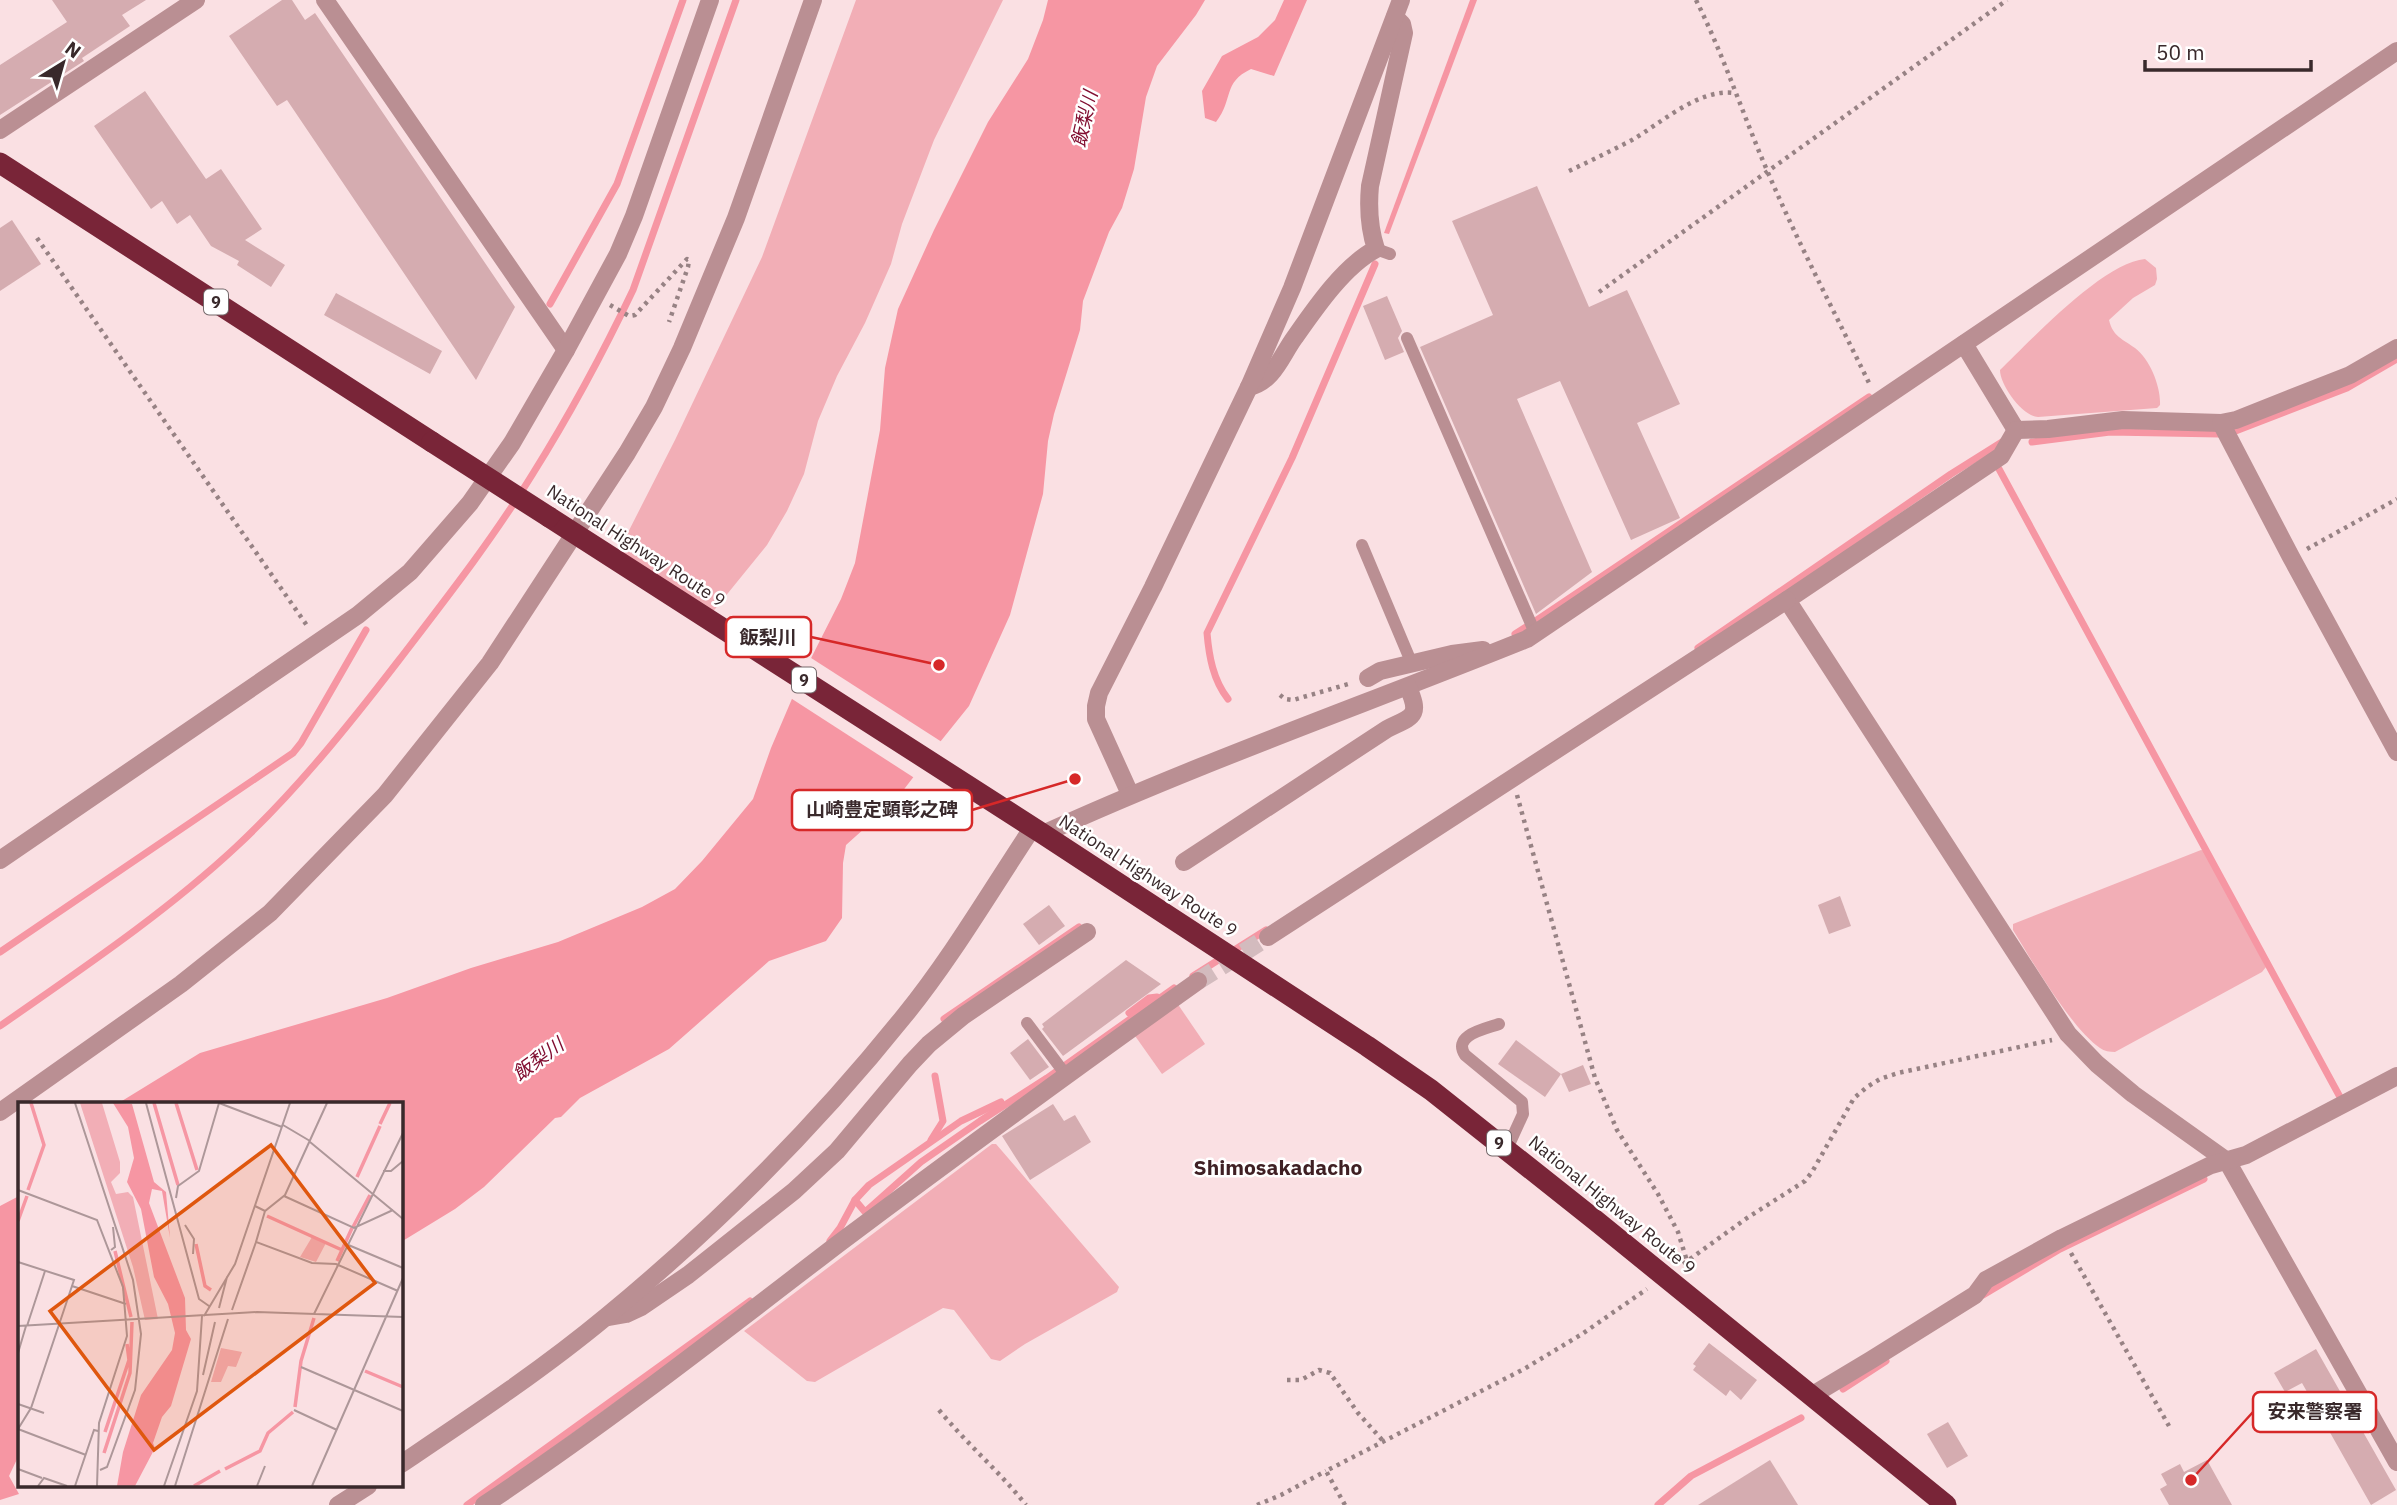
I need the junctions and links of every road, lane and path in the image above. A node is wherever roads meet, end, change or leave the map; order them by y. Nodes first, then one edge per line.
1 (196, 0) edge
2 (325, 0) edge
3 (710, 0) edge
4 (813, 0) edge
5 (1696, 0) edge
6 (2007, 0) edge
7 (1398, 8) edge
8 (2397, 51) edge
9 (1734, 93) junction
10 (0, 130) edge
11 (0, 163) edge
12 (1569, 171) dead end
13 (1767, 171) junction
14 (37, 238) dead end
15 (1599, 292) dead end
16 (614, 306) dead end
17 (666, 331) dead end
18 (1407, 338) dead end
19 (1964, 344) junction
20 (2397, 348) edge
21 (566, 350) junction
22 (1249, 387) junction
23 (1877, 400) junction
24 (2221, 423) junction
25 (2016, 430) junction
26 (2397, 499) edge
27 (580, 537) junction
28 (1362, 545) dead end
29 (2291, 557) junction
30 (1787, 600) junction
31 (1535, 633) junction
32 (318, 643) junction
33 (1506, 647) junction
34 (1412, 664) junction
35 (1368, 678) joint
36 (1408, 687) junction
37 (1280, 695) dead end
38 (2397, 752) edge
39 (1512, 779) junction
40 (1130, 794) junction
41 (1033, 827) junction
42 (0, 860) edge
43 (1184, 862) dead end
44 (1087, 932) dead end
45 (1268, 937) tunnel mouth
46 (1198, 981) tunnel mouth
47 (1027, 1023) dead end
48 (1499, 1024) dead end
49 (2068, 1034) junction
50 (1061, 1069) junction
51 (2397, 1076) edge
52 (0, 1112) edge
53 (1507, 1149) junction
54 (2227, 1161) junction
55 (2062, 1238) junction
56 (1687, 1261) junction
57 (1665, 1276) junction
58 (606, 1317) junction
59 (1287, 1380) dead end
60 (1811, 1396) junction
61 (939, 1410) dead end
62 (2169, 1426) dead end
63 (1384, 1441) junction
64 (2397, 1462) edge
65 (402, 1463) edge
66 (1326, 1471) junction
67 (365, 1488) edge
68 (338, 1505) edge
69 (484, 1505) edge
70 (1026, 1505) edge
71 (1257, 1505) edge
72 (1345, 1505) edge
73 (1946, 1505) edge

1 - 10 street
2 - 21 street
3 - 21 street
4 - 27 street
5 - 9 path
6 - 13 path
7 - 22 street
7 - 22 street
8 - 19 street
9 - 12 path
9 - 13 path
11 - 27 highway, National Highway Route 9 / 9, bridge
13 - 15 path
13 - 23 path
14 - 32 path
16 - 17 path
18 - 31 lane
19 - 23 street
19 - 25 street
20 - 24 street
21 - 32 street
22 - 40 street
23 - 31 street
24 - 25 street
24 - 29 street
25 - 30 street
26 - 29 path
27 - 41 highway, National Highway Route 9 / 9
27 - 52 street
28 - 34 lane
29 - 38 street
30 - 39 street
30 - 49 street
31 - 33 street
32 - 42 street
33 - 34 street
33 - 36 street
34 - 35 street
35 - 37 path
36 - 40 street
36 - 43 street
39 - 45 street
39 - 56 path
40 - 41 street
41 - 53 highway, National Highway Route 9 / 9
41 - 58 street
44 - 58 street
46 - 50 street
47 - 50 lane
48 - 53 lane
49 - 54 street
49 - 56 path
50 - 69 street
51 - 54 street
53 - 57 highway, National Highway Route 9 / 9
54 - 55 street
54 - 64 street
55 - 60 street
55 - 62 path
56 - 57 path
57 - 60 highway, National Highway Route 9 / 9
57 - 63 path
58 - 65 street
59 - 63 path
60 - 73 highway, National Highway Route 9 / 9
61 - 70 path
63 - 66 path
66 - 71 path
66 - 72 path
67 - 68 street

